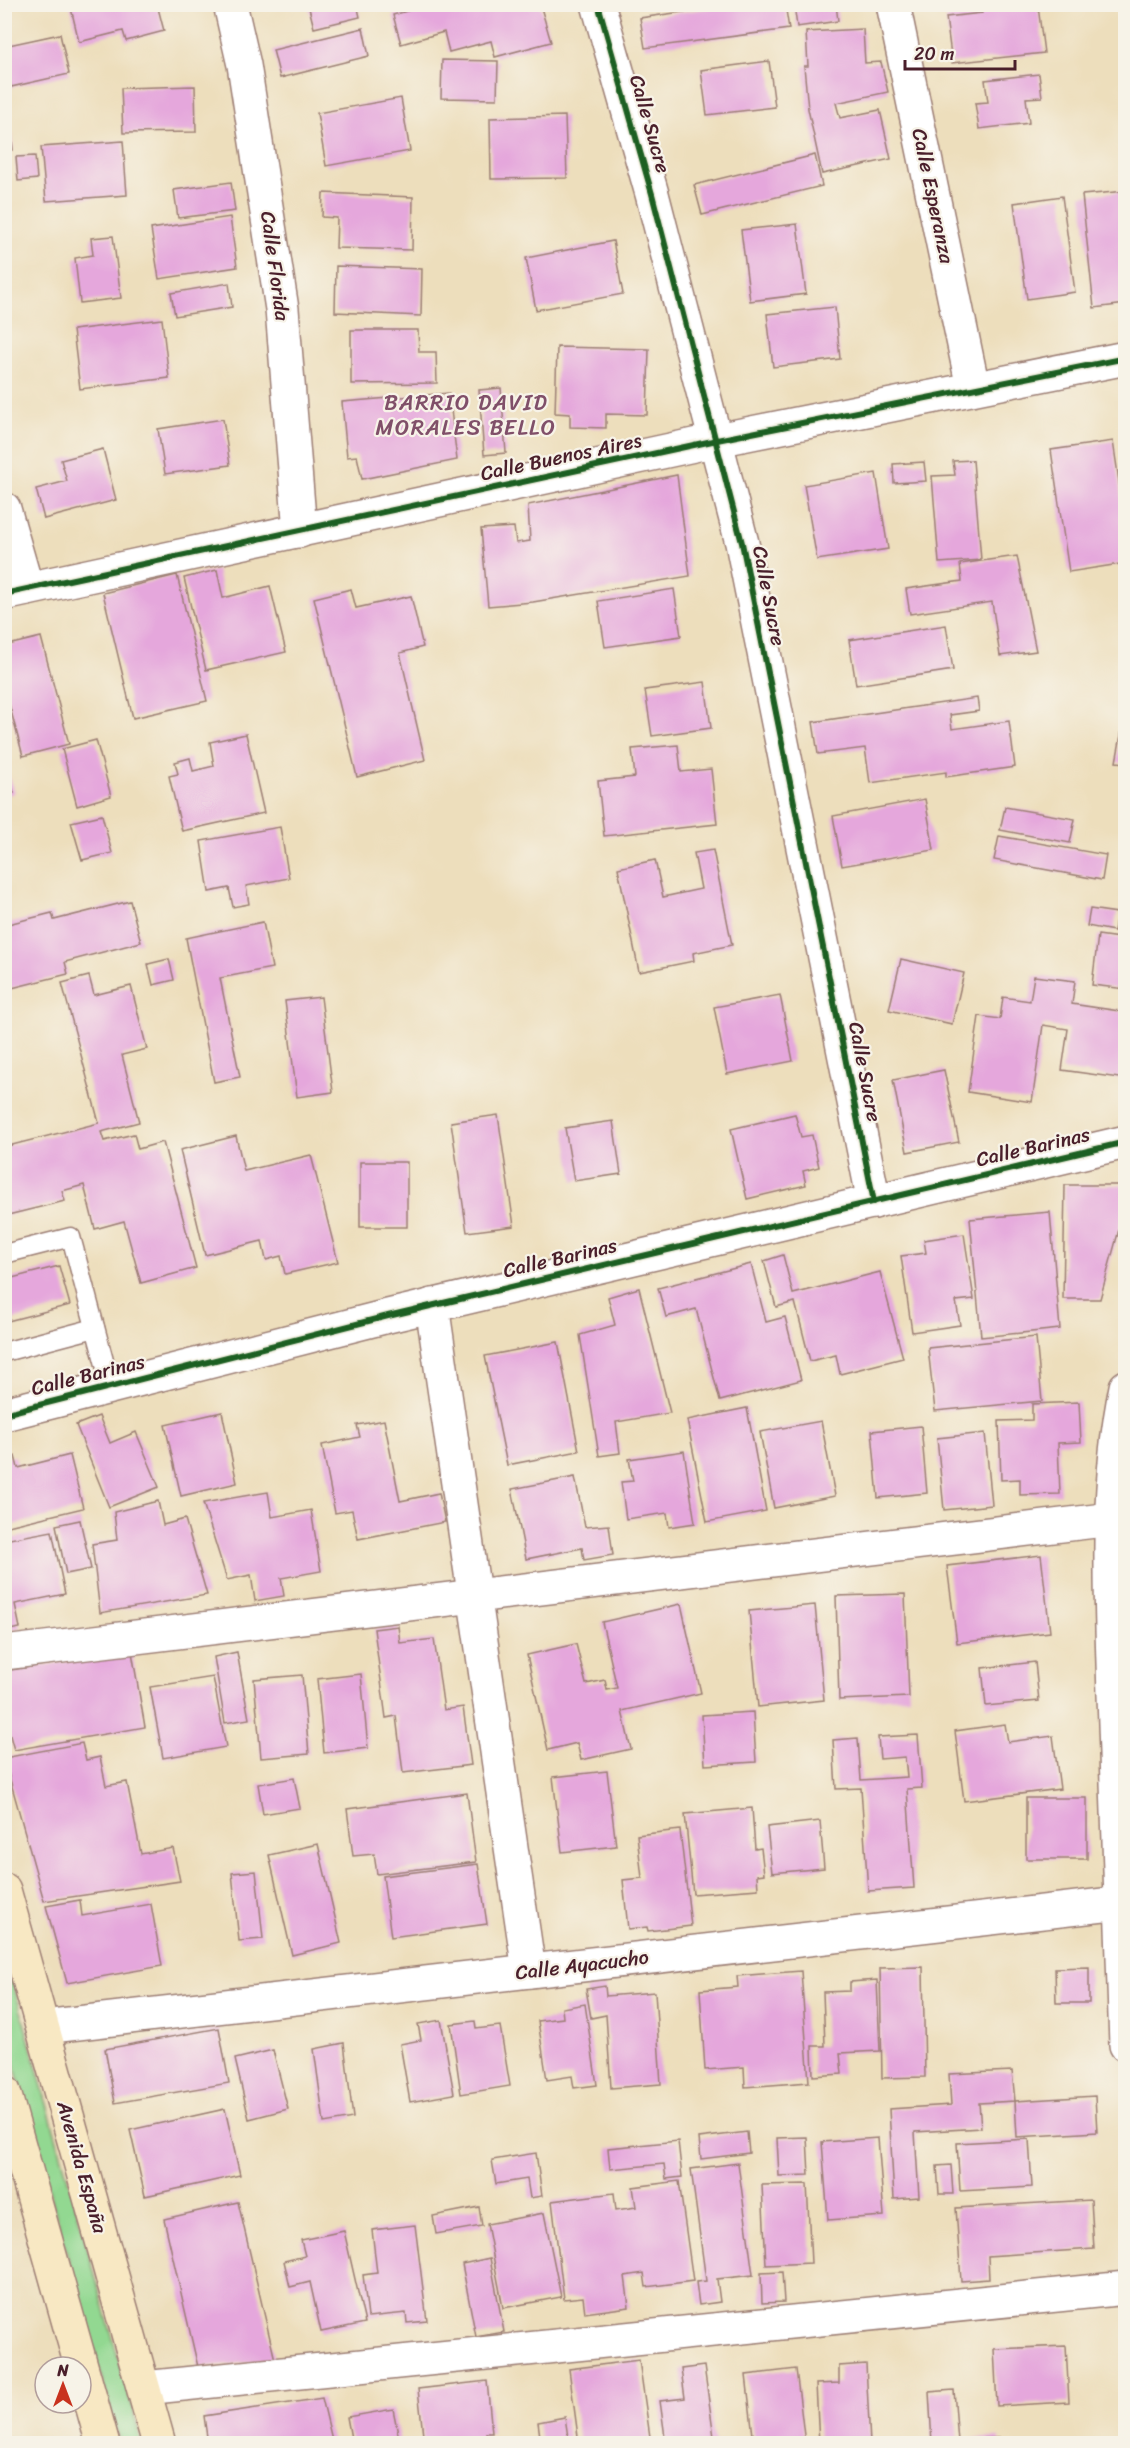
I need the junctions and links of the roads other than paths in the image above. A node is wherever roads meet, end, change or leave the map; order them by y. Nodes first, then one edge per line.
1 (230, 4) edge
2 (598, 4) edge
3 (893, 4) edge
4 (1125, 358) edge
5 (973, 388) junction
6 (717, 440) junction
7 (4, 509) edge
8 (300, 531) junction
9 (16, 592) edge
10 (1125, 1142) edge
11 (874, 1202) junction
12 (4, 1254) edge
13 (432, 1305) junction
14 (96, 1328) junction
15 (4, 1352) edge
16 (111, 1387) junction
17 (1125, 1387) edge
18 (4, 1414) edge
19 (1112, 1519) junction
20 (475, 1596) junction
21 (4, 1653) edge
22 (1122, 1847) edge
23 (4, 1890) edge
24 (1121, 1903) junction
25 (529, 1971) junction
26 (43, 2027) junction
27 (1125, 2045) edge
28 (4, 2092) edge
29 (13, 2153) edge
30 (1125, 2288) edge
31 (144, 2388) junction
32 (103, 2444) edge
33 (159, 2444) edge

1 - 8 street, Calle Florida
2 - 6 street, Calle Sucre
3 - 5 street, Calle Esperanza
4 - 5 street, Calle Buenos Aires
5 - 6 street, Calle Buenos Aires
6 - 8 street, Calle Buenos Aires
6 - 11 street, Calle Sucre
7 - 9 street
8 - 9 street, Calle Buenos Aires
10 - 11 street, Calle Barinas
11 - 13 street, Calle Barinas
12 - 14 lane
13 - 16 street, Calle Barinas
13 - 20 street
14 - 15 lane
14 - 16 lane
16 - 18 street, Calle Barinas
17 - 19 street
19 - 20 street
19 - 22 street
20 - 21 street
20 - 25 street
22 - 24 street
23 - 26 main road, Avenida España
24 - 25 street, Calle Ayacucho
24 - 27 street
25 - 26 street, Calle Ayacucho
26 - 31 main road, Avenida España
28 - 29 main road
29 - 32 main road
30 - 31 street
31 - 33 main road, Avenida España

